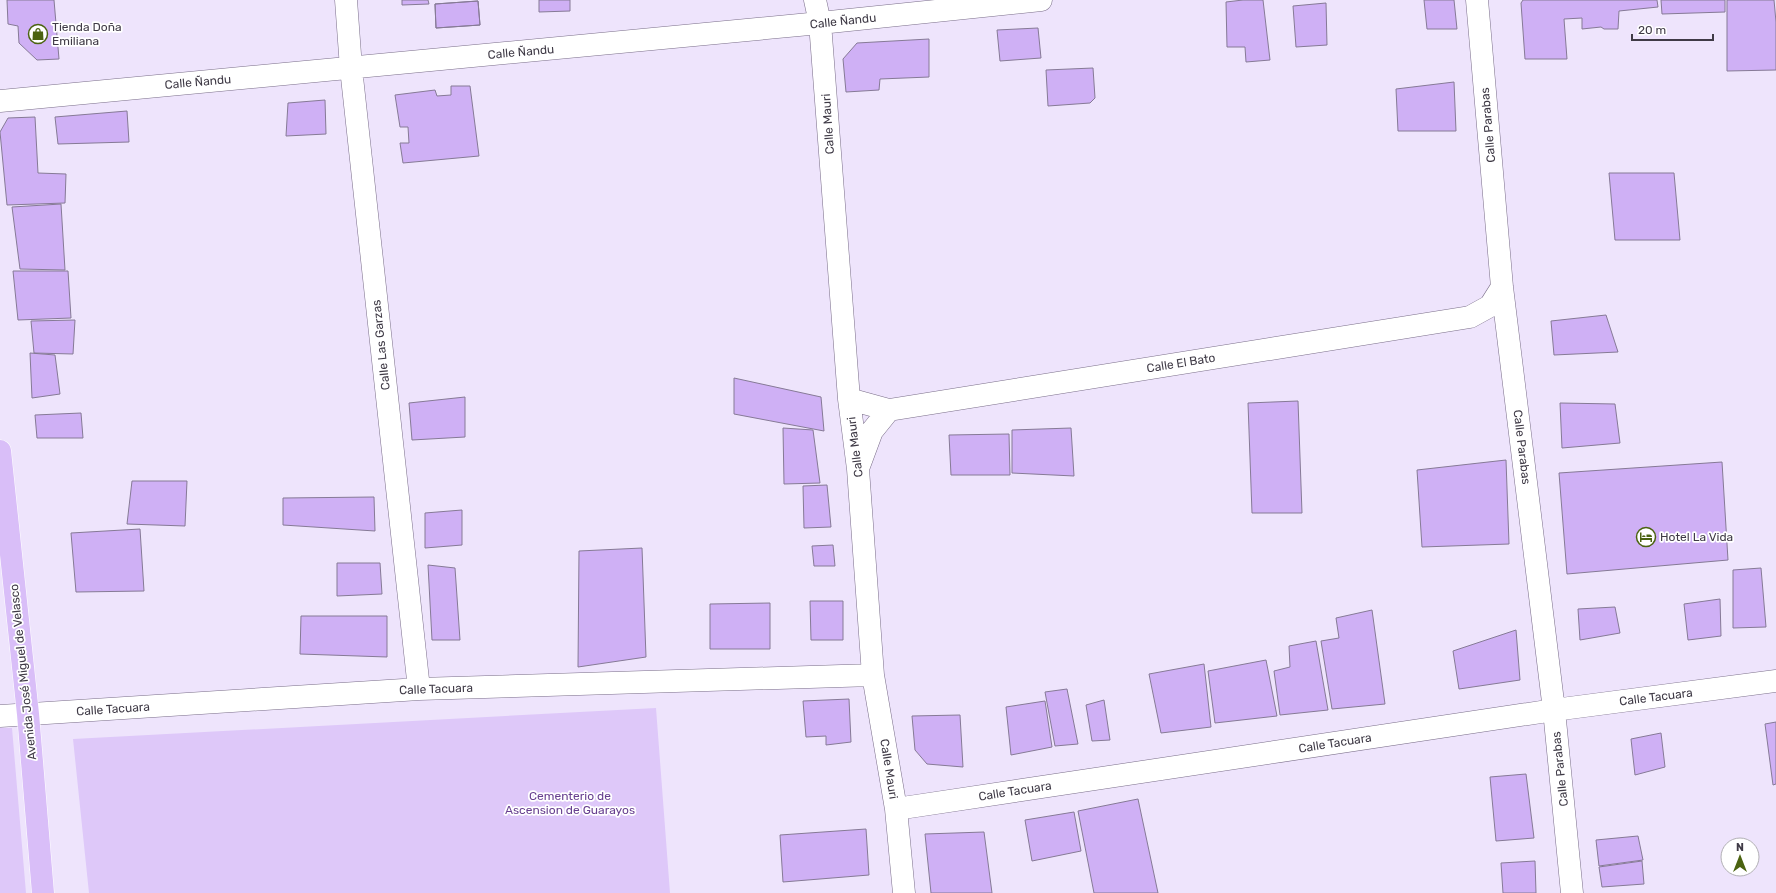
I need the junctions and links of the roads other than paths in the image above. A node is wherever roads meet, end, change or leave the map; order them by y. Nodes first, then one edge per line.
1 (346, 0) edge
2 (815, 0) edge
3 (1041, 0) edge
4 (1477, 0) edge
5 (820, 23) junction
6 (351, 68) junction
7 (0, 101) edge
8 (1502, 287) junction
9 (849, 399) junction
10 (889, 410) junction
11 (0, 451) edge
12 (858, 468) junction
13 (873, 676) junction
14 (1776, 681) edge
15 (418, 689) junction
16 (1554, 710) junction
17 (28, 714) junction
18 (0, 716) edge
19 (896, 809) junction
20 (43, 893) edge
21 (904, 893) edge
22 (1572, 893) edge

1 - 6 street, Calle Las Garzas
2 - 5 street, Calle Mauri
3 - 5 street, Calle Ñandu
4 - 8 street, Calle Parabas
5 - 6 street, Calle Ñandu
5 - 9 street, Calle Mauri
6 - 7 street, Calle Ñandu
6 - 15 street, Calle Las Garzas
8 - 10 street, Calle El Bato
8 - 16 street, Calle Parabas
9 - 10 street, Calle El Bato
9 - 12 street, Calle Mauri
10 - 12 street
11 - 17 main road, Avenida José Miguel de Velasco
12 - 13 street, Calle Mauri
13 - 15 street, Calle Tacuara
13 - 19 street, Calle Mauri
14 - 16 street, Calle Tacuara
15 - 17 street, Calle Tacuara
16 - 19 street, Calle Tacuara
16 - 22 street, Calle Parabas
17 - 18 street, Calle Tacuara
17 - 20 main road, Avenida José Miguel de Velasco
19 - 21 street, Calle Mauri

